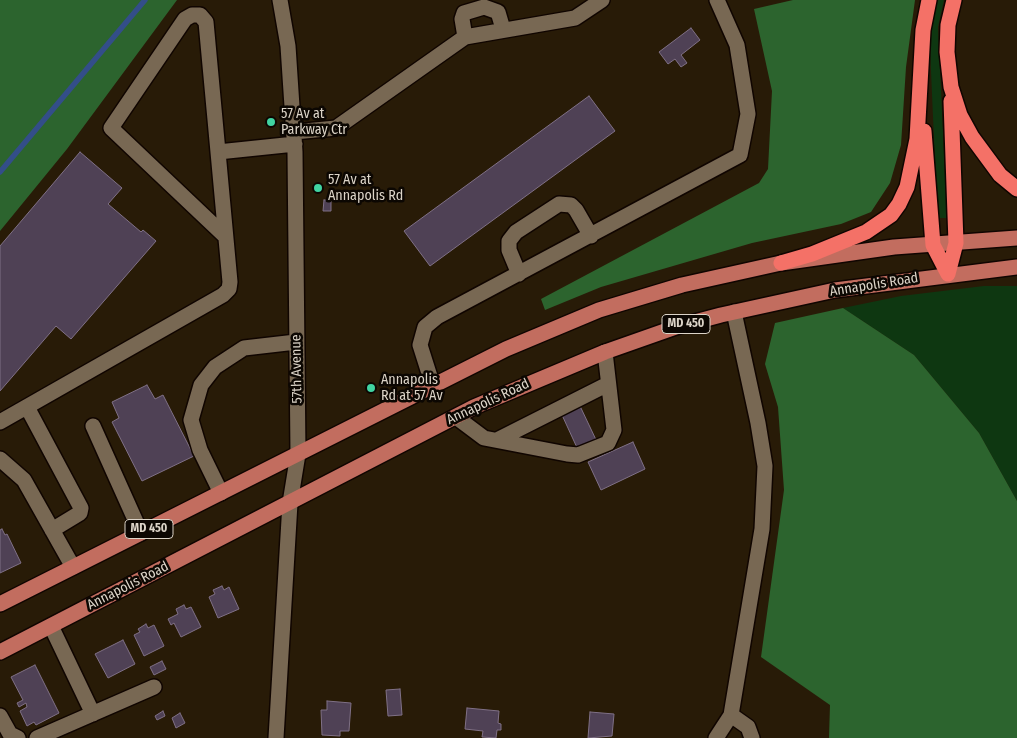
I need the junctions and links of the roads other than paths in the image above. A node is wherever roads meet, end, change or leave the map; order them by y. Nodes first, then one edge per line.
1 (280, 0) edge
2 (602, 0) edge
3 (717, 0) edge
4 (929, 0) edge
5 (954, 0) edge
6 (503, 29) junction
7 (465, 37) junction
8 (951, 87) junction
9 (921, 89) junction
10 (295, 138) junction
11 (218, 152) junction
12 (1017, 189) edge
13 (225, 236) junction
14 (591, 236) junction
15 (1017, 238) edge
16 (956, 243) junction
17 (933, 246) junction
18 (781, 263) junction
19 (1017, 267) edge
20 (519, 274) junction
21 (948, 274) junction
22 (734, 312) junction
23 (296, 342) junction
24 (605, 352) junction
25 (608, 384) junction
26 (433, 386) junction
27 (27, 407) junction
28 (456, 417) junction
29 (0, 422) edge
30 (93, 426) dead end
31 (499, 439) junction
32 (298, 454) junction
33 (0, 459) edge
34 (221, 493) junction
35 (290, 502) junction
36 (52, 530) junction
37 (141, 533) junction
38 (73, 567) junction
39 (0, 604) edge
40 (51, 626) junction
41 (0, 652) edge
42 (154, 687) dead end
43 (93, 714) junction
44 (731, 715) junction
45 (0, 716) edge
46 (18, 738) edge
47 (37, 738) edge
48 (276, 738) edge
49 (716, 738) edge
50 (752, 738) edge

1 - 10 street, 57th Avenue
2 - 6 street
3 - 14 street
4 - 9 highway
5 - 8 highway
6 - 7 street
6 - 7 street
7 - 10 street
8 - 12 highway
8 - 16 highway
9 - 17 highway
9 - 18 highway
10 - 11 street
10 - 23 street, 57th Avenue
11 - 13 street
11 - 13 street
13 - 27 street
14 - 20 street
14 - 20 street
15 - 16 main road, MD 450
16 - 17 main road, MD 450
16 - 21 highway
17 - 18 main road, MD 450
17 - 21 highway
18 - 26 main road, MD 450
19 - 21 main road, Annapolis Road / MD 450
20 - 26 street
21 - 22 main road, Annapolis Road / MD 450
22 - 24 main road, Annapolis Road / MD 450
22 - 44 street
23 - 32 street, 57th Avenue
23 - 34 street
24 - 25 street
24 - 28 main road, Annapolis Road / MD 450
25 - 31 street
25 - 31 street
26 - 32 main road, MD 450
27 - 29 street
27 - 36 street
28 - 31 street
28 - 35 main road, Annapolis Road / MD 450
30 - 37 street
32 - 34 main road, MD 450
32 - 35 street, 57th Avenue
33 - 36 street
34 - 37 main road, MD 450
35 - 40 main road, Annapolis Road / MD 450
35 - 48 street, 57th Avenue
36 - 38 street
37 - 38 main road, MD 450
38 - 39 main road, MD 450
40 - 41 main road, Annapolis Road / MD 450
40 - 43 street
42 - 43 street
43 - 47 street
44 - 49 street
44 - 50 street
45 - 46 street

